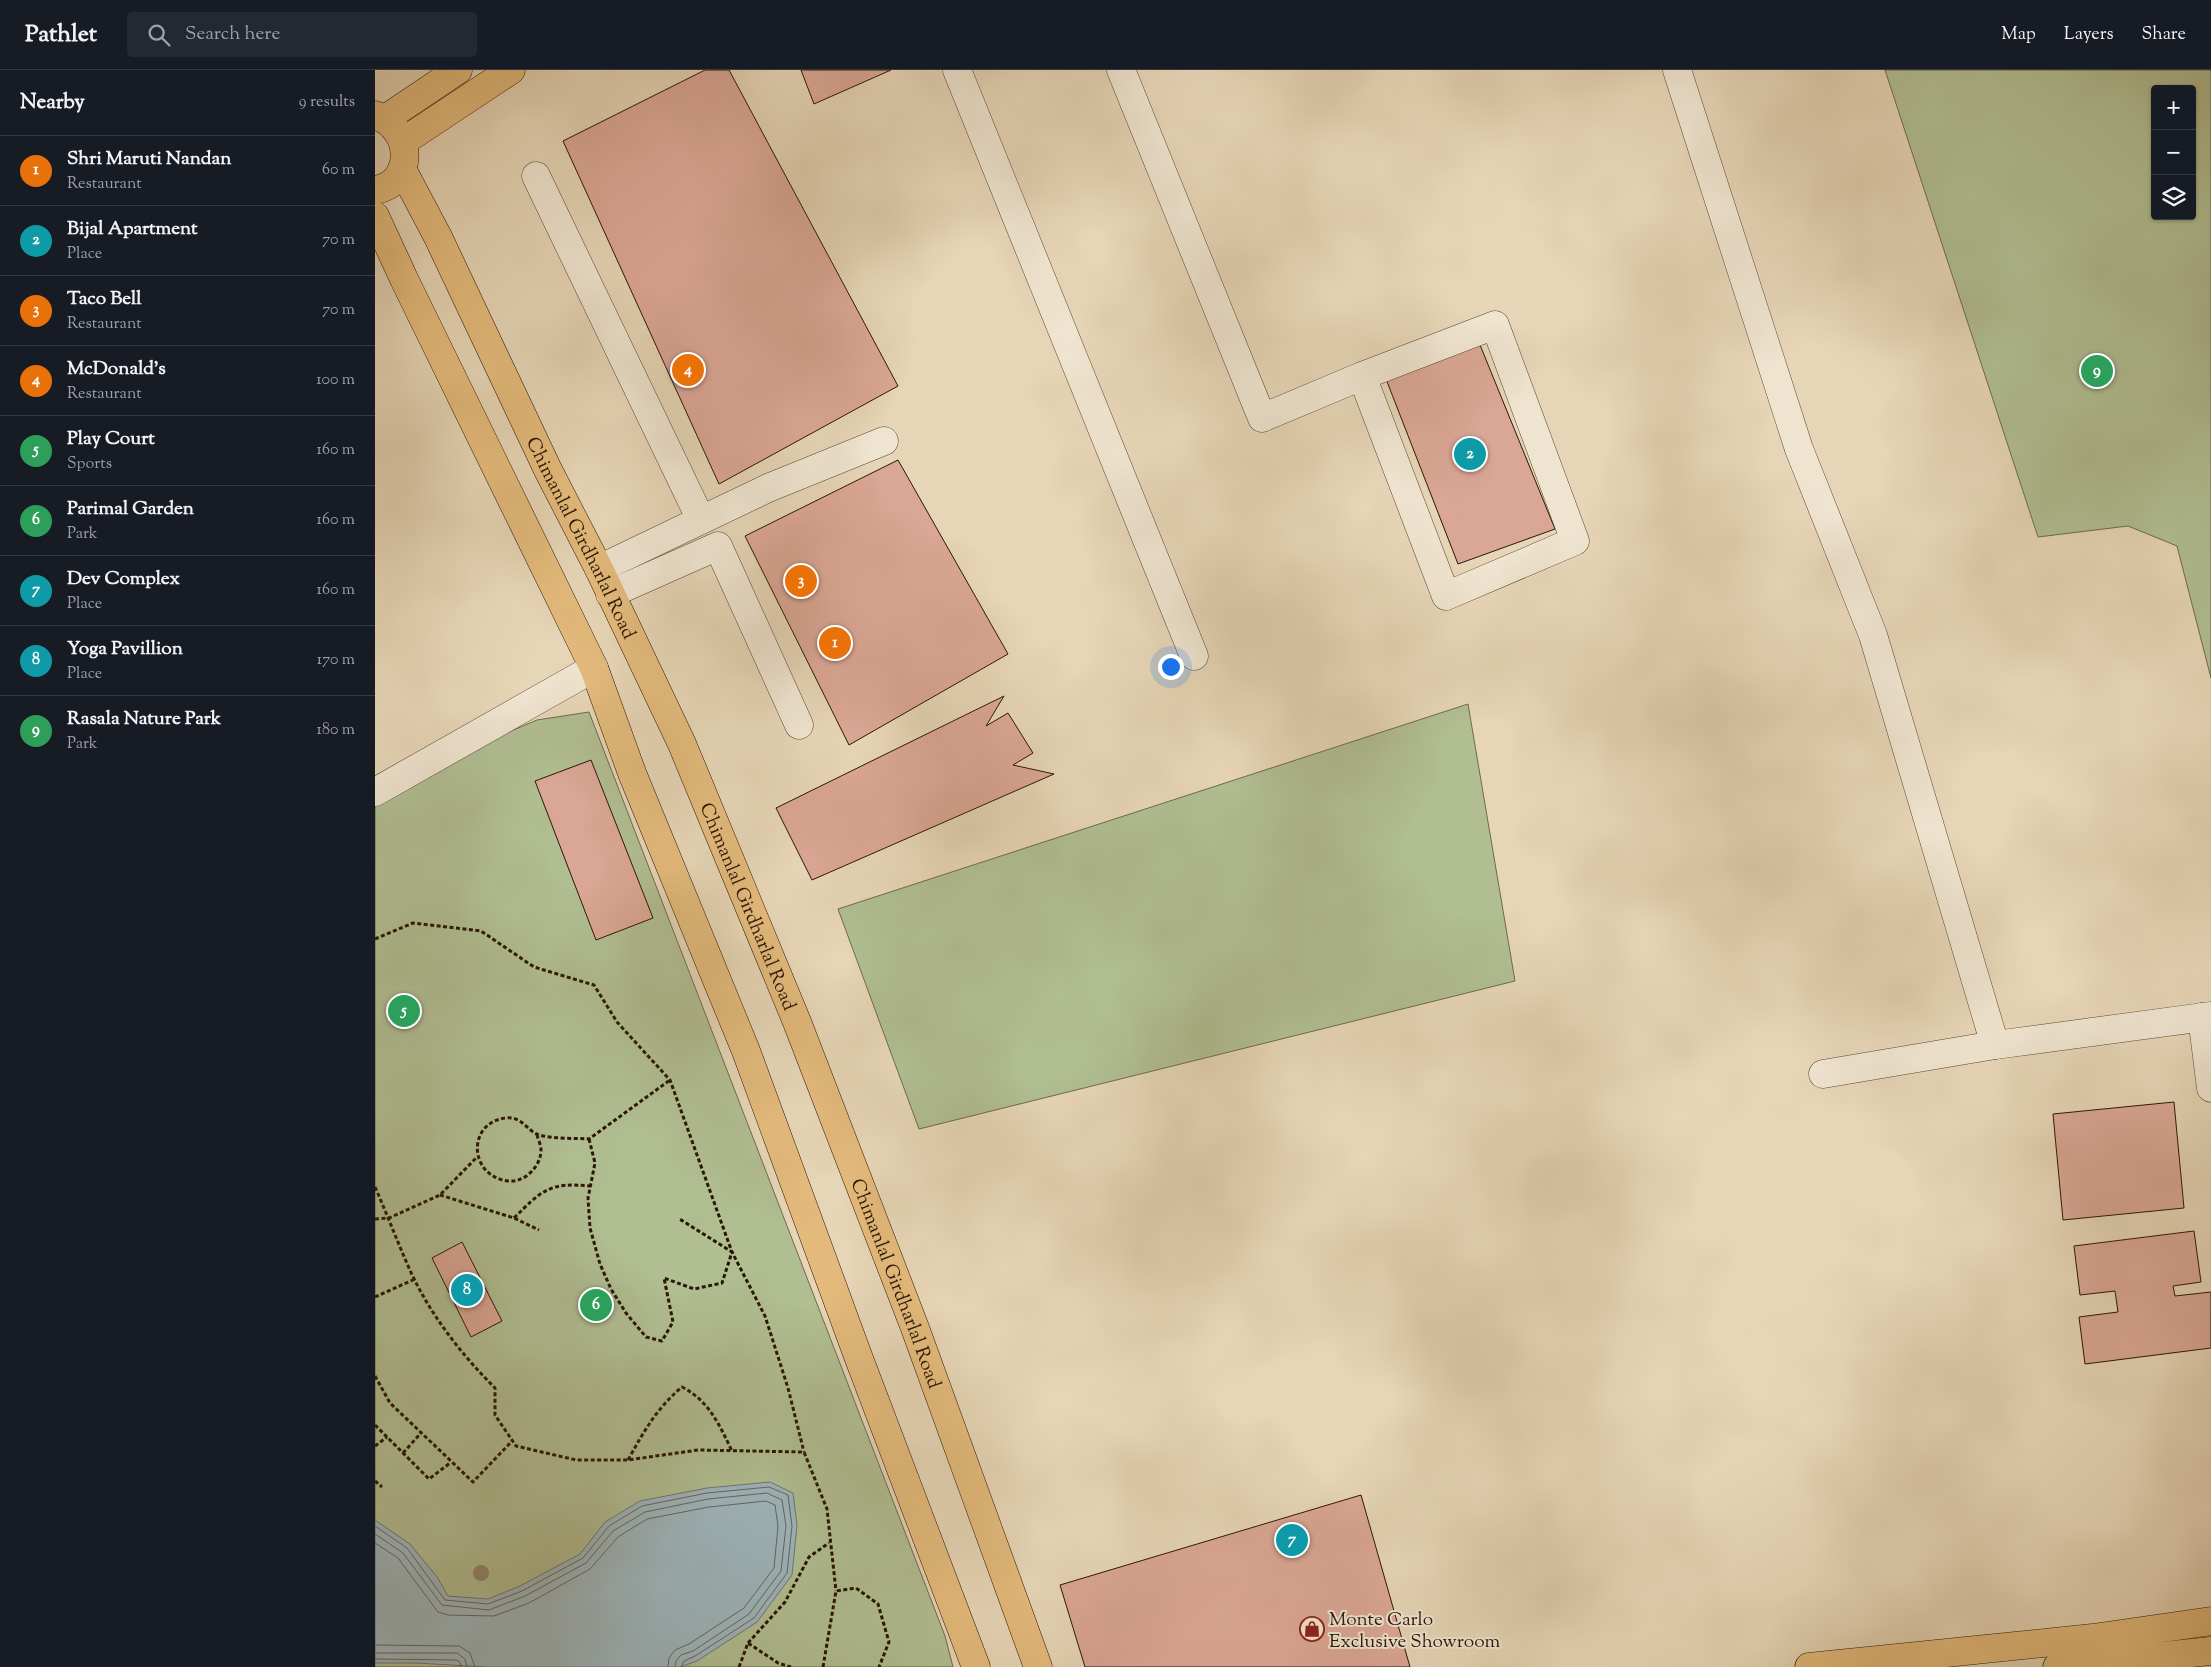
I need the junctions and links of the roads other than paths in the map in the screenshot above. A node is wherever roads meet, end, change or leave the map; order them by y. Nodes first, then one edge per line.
1 (458, 70) edge
2 (511, 70) edge
3 (957, 70) edge
4 (1121, 70) edge
5 (1677, 70) edge
6 (380, 117) edge
7 (404, 141) junction
8 (401, 169) junction
9 (536, 176) dead end
10 (375, 190) edge
11 (375, 216) edge
12 (1362, 376) junction
13 (884, 442) dead end
14 (701, 520) junction
15 (599, 569) junction
16 (610, 594) junction
17 (1194, 656) dead end
18 (594, 668) junction
19 (799, 725) dead end
20 (375, 792) edge
21 (2207, 1016) edge
22 (1995, 1045) junction
23 (1823, 1074) dead end
24 (2211, 1088) edge
25 (2211, 1621) edge
26 (2211, 1651) edge
27 (976, 1667) edge
28 (1037, 1667) edge
29 (1809, 1667) edge
30 (2057, 1667) edge

1 - 6 main road
2 - 7 main road
3 - 17 street
4 - 12 street
5 - 22 street
6 - 7 main road
7 - 8 main road
8 - 10 main road
8 - 15 main road, Chimanlal Girdharlal Road
9 - 14 street
11 - 18 main road
12 - 12 street
13 - 14 street
14 - 15 street
15 - 16 main road, Chimanlal Girdharlal Road
16 - 19 street
16 - 28 main road, Chimanlal Girdharlal Road
18 - 20 street
18 - 27 main road
21 - 22 street
21 - 24 street
22 - 23 street
25 - 29 main road
26 - 30 main road

